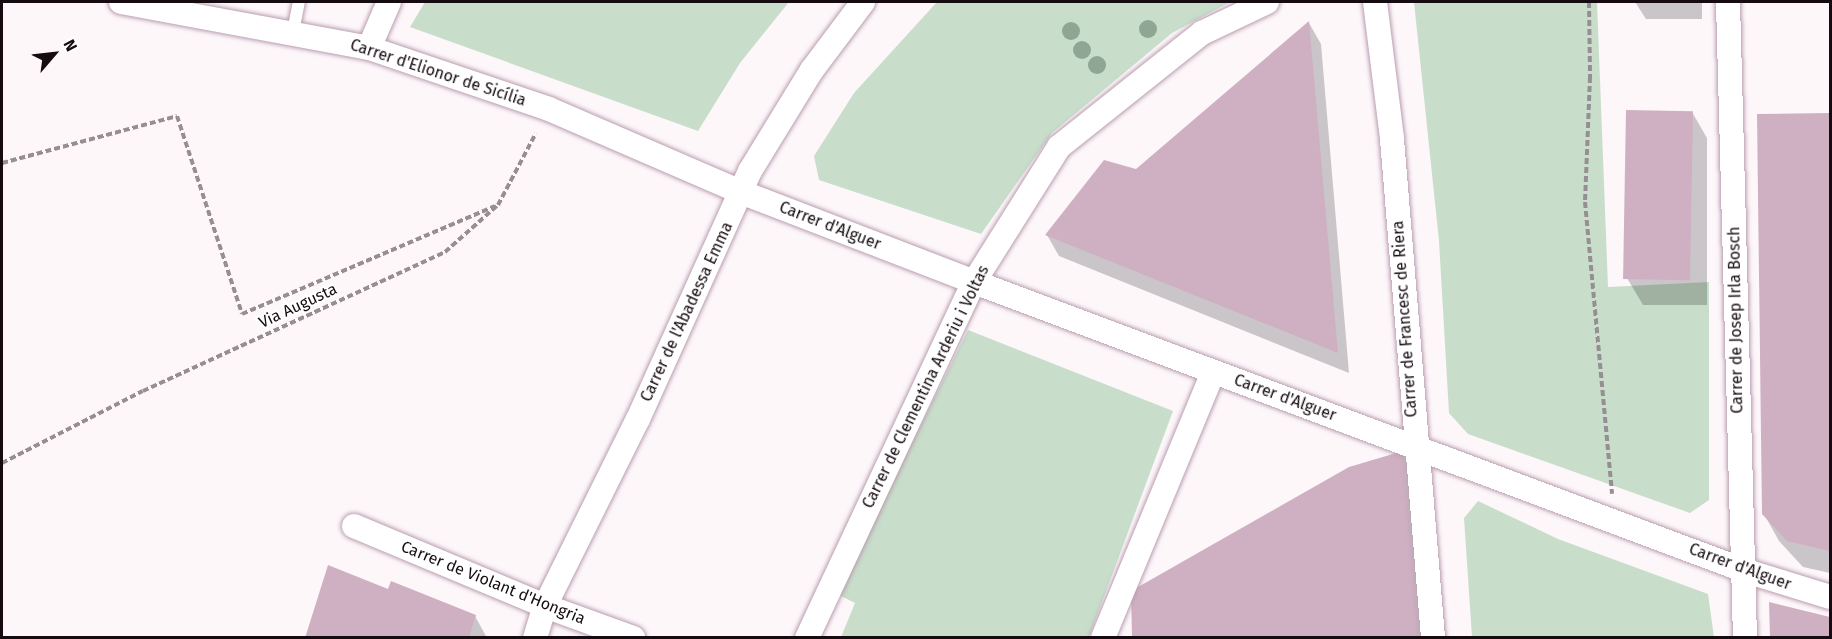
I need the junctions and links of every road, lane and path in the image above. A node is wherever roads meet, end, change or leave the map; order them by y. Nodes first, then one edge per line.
1 (121, 2) edge
2 (299, 2) edge
3 (389, 2) edge
4 (863, 2) edge
5 (1267, 2) edge
6 (1375, 2) edge
7 (1588, 2) edge
8 (1728, 2) edge
9 (293, 32) junction
10 (369, 48) junction
11 (549, 109) junction
12 (2, 163) edge
13 (741, 192) junction
14 (498, 204) junction
15 (974, 282) junction
16 (1213, 372) junction
17 (1415, 446) junction
18 (2, 463) edge
19 (1615, 521) junction
20 (354, 526) dead end
21 (1743, 570) junction
22 (1830, 597) edge
23 (545, 606) junction
24 (535, 638) edge
25 (633, 638) edge
26 (807, 638) edge
27 (1103, 638) edge
28 (1433, 638) edge
29 (1744, 638) edge

1 - 9 street, Carrer d'Elionor de Sicília
2 - 9 lane
3 - 10 street
4 - 13 street, Carrer de l'Abadessa Emma
5 - 15 street, Carrer de Clementina Arderiu i Voltas
6 - 17 street, Carrer de Francesc de Riera
7 - 19 path
8 - 21 street, Carrer de Josep Irla Bosch
9 - 10 street, Carrer d'Elionor de Sicília
10 - 11 street, Carrer d'Elionor de Sicília
11 - 13 street, Carrer d'Elionor de Sicília
11 - 14 path, Via Augusta
12 - 14 path
13 - 15 street, Carrer d'Alguer
13 - 23 street, Carrer de l'Abadessa Emma
14 - 18 path, Via Augusta
15 - 16 street, Carrer d'Alguer
15 - 26 street, Carrer de Clementina Arderiu i Voltas
16 - 17 street, Carrer d'Alguer
16 - 27 street
17 - 19 street, Carrer d'Alguer
17 - 28 street, Carrer de Francesc de Riera
19 - 21 street, Carrer d'Alguer
20 - 23 street, Carrer de Violant d'Hongria
21 - 22 street, Carrer d'Alguer
21 - 29 street, Carrer de Josep Irla Bosch
23 - 24 street, Carrer de l'Abadessa Emma
23 - 25 street, Carrer de Violant d'Hongria

